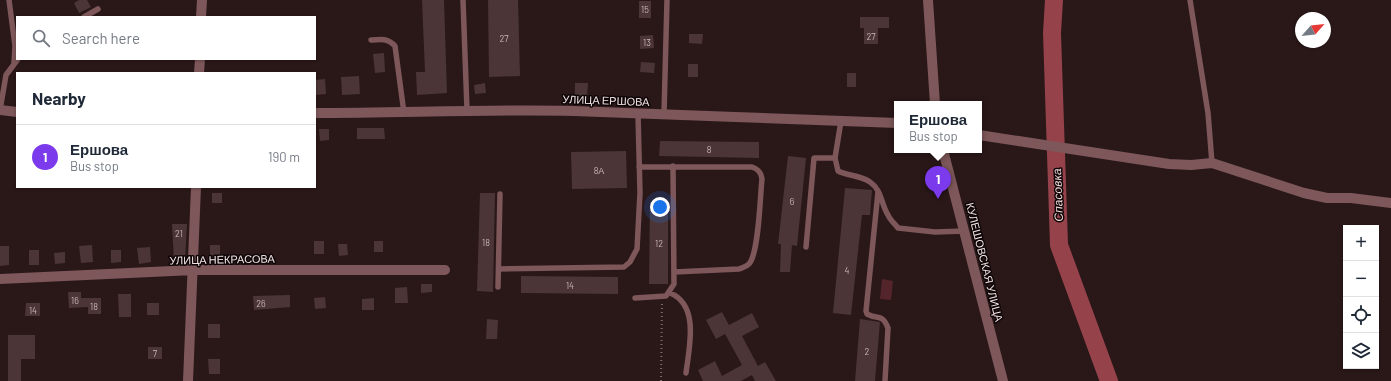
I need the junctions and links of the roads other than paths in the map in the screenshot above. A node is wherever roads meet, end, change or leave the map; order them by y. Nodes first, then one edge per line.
1 (9, 0) edge
2 (202, 0) edge
3 (463, 0) edge
4 (667, 0) edge
5 (928, 0) edge
6 (1190, 0) edge
7 (98, 9) dead end
8 (86, 16) edge
9 (201, 16) edge
10 (371, 40) dead end
11 (200, 60) edge
12 (16, 61) edge
13 (199, 72) edge
14 (935, 101) edge
15 (0, 110) edge
16 (467, 110) junction
17 (16, 112) edge
18 (316, 113) edge
19 (404, 113) junction
20 (638, 114) junction
21 (664, 114) junction
22 (841, 121) junction
23 (894, 123) edge
24 (982, 135) edge
25 (944, 153) edge
26 (835, 158) junction
27 (1212, 163) junction
28 (673, 166) junction
29 (639, 167) junction
30 (196, 188) edge
31 (878, 190) junction
32 (500, 194) dead end
33 (1391, 203) edge
34 (965, 231) junction
35 (806, 247) dead end
36 (499, 269) junction
37 (194, 270) junction
38 (445, 270) dead end
39 (674, 272) junction
40 (0, 279) edge
41 (498, 287) dead end
42 (670, 293) junction
43 (635, 298) dead end
44 (686, 373) dead end
45 (188, 381) edge
46 (885, 381) edge
47 (1003, 381) edge

1 - 12 lane
2 - 9 street
3 - 16 lane
4 - 21 lane
5 - 14 street
6 - 27 lane
7 - 8 lane
10 - 19 lane
11 - 13 street
12 - 15 lane
15 - 17 street
16 - 19 street, УЛИЦА ЕРШОВА
16 - 20 street, УЛИЦА ЕРШОВА
18 - 19 street, УЛИЦА ЕРШОВА
20 - 21 street, УЛИЦА ЕРШОВА
20 - 29 lane
21 - 22 street, УЛИЦА ЕРШОВА
22 - 23 street, УЛИЦА ЕРШОВА
22 - 26 lane
24 - 27 street
25 - 34 street, КУЛЕШОВСКАЯ УЛИЦА
26 - 31 lane
26 - 35 lane
27 - 33 street
28 - 29 lane
28 - 39 lane
28 - 39 lane
29 - 36 lane
30 - 37 street
31 - 34 lane
31 - 46 lane
32 - 36 lane
34 - 47 street, КУЛЕШОВСКАЯ УЛИЦА
36 - 41 lane
37 - 38 street, УЛИЦА НЕКРАСОВА
37 - 40 street, УЛИЦА НЕКРАСОВА
37 - 45 street
39 - 42 lane
42 - 43 lane
42 - 44 lane

